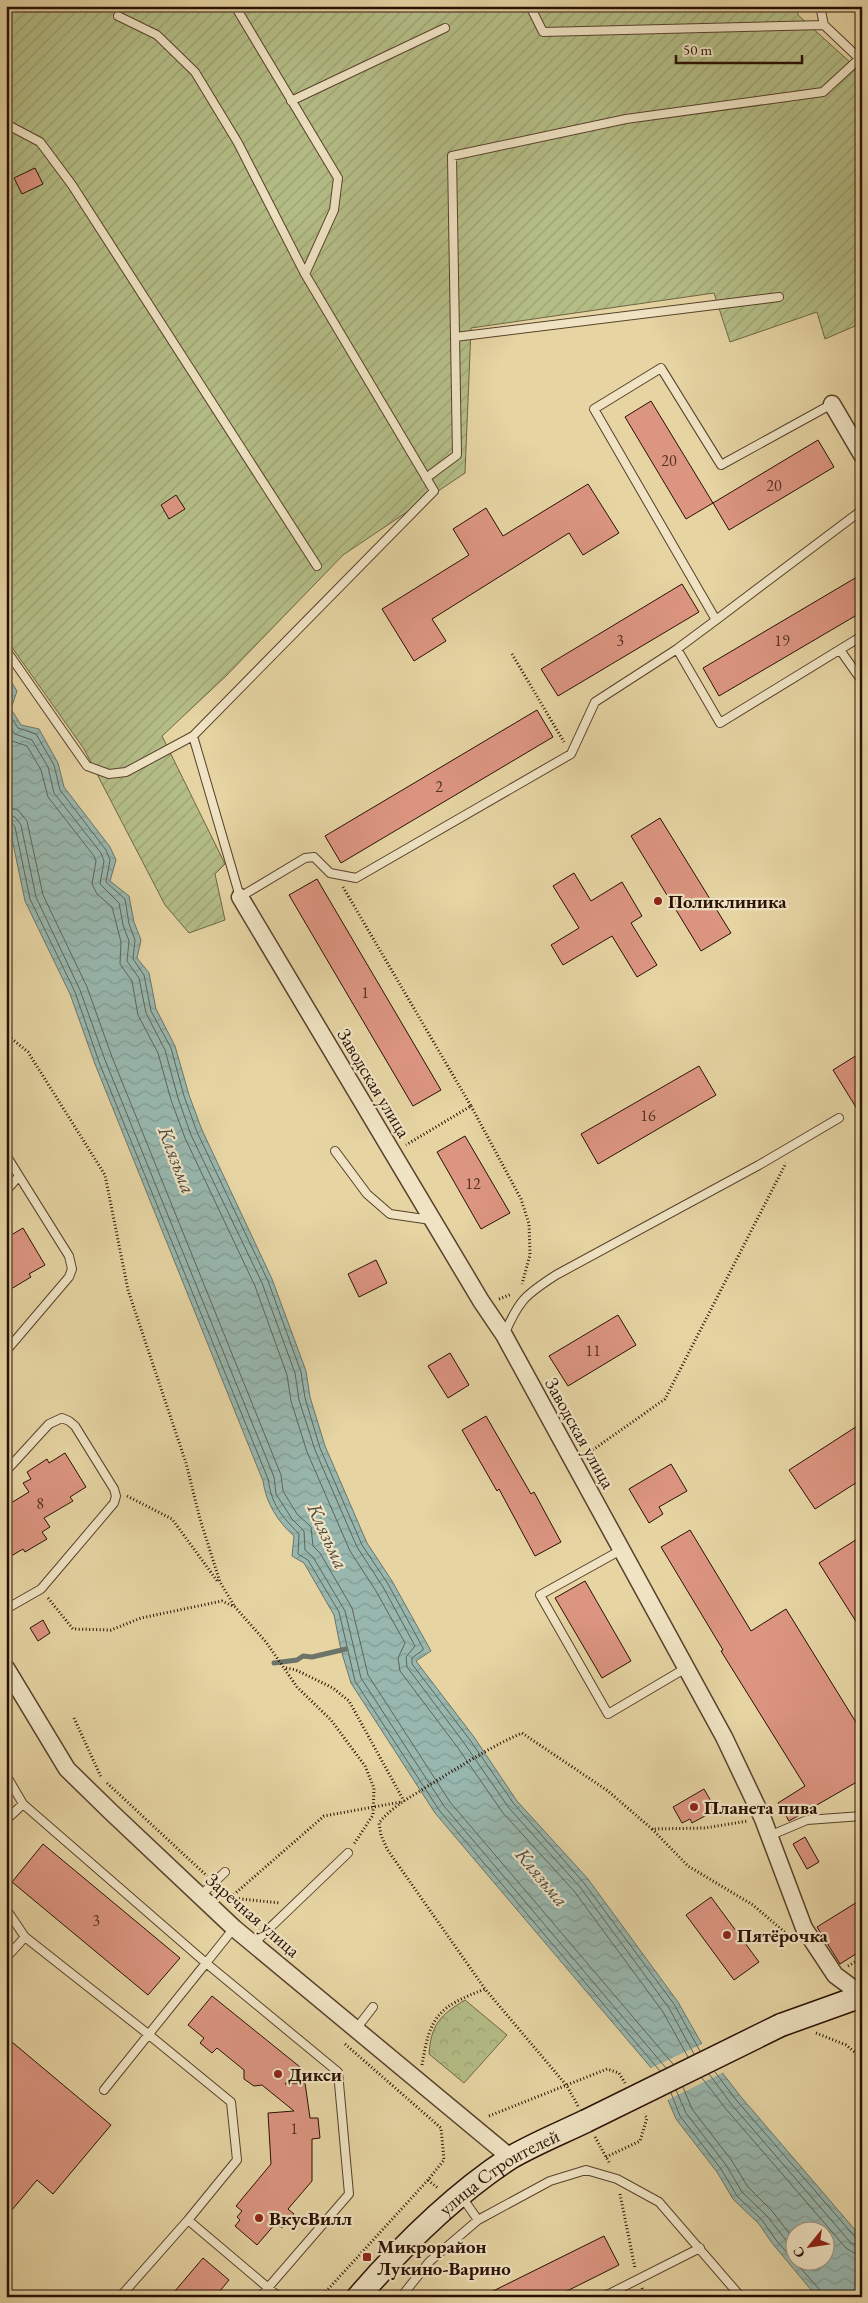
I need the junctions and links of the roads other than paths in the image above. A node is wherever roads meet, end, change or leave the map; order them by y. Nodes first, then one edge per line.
1 (235, 6) edge
2 (530, 6) edge
3 (820, 6) edge
4 (118, 16) dead end
5 (824, 25) junction
6 (445, 28) dead end
7 (860, 60) edge
8 (291, 101) junction
9 (6, 124) edge
10 (305, 274) junction
11 (779, 297) dead end
12 (455, 337) junction
13 (832, 404) joint
14 (862, 454) edge
15 (426, 478) junction
16 (862, 510) edge
17 (317, 566) dead end
18 (716, 620) junction
19 (862, 636) edge
20 (6, 650) edge
21 (677, 650) junction
22 (840, 650) junction
23 (862, 681) edge
24 (193, 736) junction
25 (240, 897) junction
26 (839, 1118) dead end
27 (335, 1151) dead end
28 (6, 1155) edge
29 (19, 1176) junction
30 (6, 1191) edge
31 (433, 1220) junction
32 (504, 1335) junction
33 (6, 1351) edge
34 (6, 1471) edge
35 (621, 1550) junction
36 (6, 1609) edge
37 (6, 1668) edge
38 (686, 1668) junction
39 (6, 1775) edge
40 (23, 1804) junction
41 (862, 1816) edge
42 (6, 1820) edge
43 (769, 1836) junction
44 (348, 1853) road end
45 (226, 1872) dead end
46 (200, 1896) junction
47 (6, 1909) edge
48 (234, 1928) junction
49 (25, 1937) junction
50 (253, 1944) junction
51 (6, 1958) edge
52 (206, 1963) junction
53 (862, 1995) edge
54 (373, 2007) dead end
55 (356, 2029) junction
56 (148, 2034) junction
57 (104, 2090) dead end
58 (511, 2158) junction
59 (456, 2198) junction
60 (188, 2220) junction
61 (478, 2220) junction
62 (700, 2248) junction
63 (268, 2287) junction
64 (120, 2297) edge
65 (260, 2297) edge
66 (279, 2297) edge
67 (358, 2297) edge
68 (401, 2297) edge
69 (603, 2297) edge
70 (741, 2297) edge

1 - 8 lane
2 - 5 lane
3 - 5 lane
4 - 10 lane
5 - 7 lane
6 - 8 lane
7 - 12 lane
8 - 10 lane
9 - 17 lane
10 - 15 lane
11 - 12 lane
12 - 15 lane
13 - 14 street
13 - 18 lane
15 - 24 lane
16 - 18 lane
18 - 21 lane
19 - 22 lane
20 - 24 lane
21 - 22 lane
21 - 25 lane
22 - 23 lane
24 - 25 lane
25 - 31 street, Заводская улица
26 - 32 lane
27 - 31 lane
28 - 29 lane
29 - 30 lane
29 - 33 lane
31 - 32 street, Заводская улица
32 - 35 street, Заводская улица
34 - 36 lane
35 - 38 street, Заводская улица
35 - 38 lane
37 - 46 street, Заречная улица
38 - 43 street, Заводская улица
39 - 40 lane
40 - 42 lane
40 - 52 lane
41 - 43 lane
43 - 53 street, Заводская улица
44 - 50 lane
45 - 46 lane
46 - 48 street, Заречная улица
47 - 49 lane
48 - 50 street, Заречная улица
48 - 52 lane
49 - 51 lane
49 - 56 lane
50 - 55 street, Заречная улица
52 - 56 lane
52 - 63 lane
53 - 58 street, улица Строителей, bridge
54 - 55 lane
55 - 58 street, Заречная улица
56 - 57 lane
56 - 60 lane
58 - 59 street, улица Строителей
59 - 61 lane
59 - 67 street, улица Строителей
60 - 63 lane
60 - 64 lane
61 - 62 lane
61 - 68 lane
62 - 69 lane
62 - 70 lane
63 - 65 lane
63 - 66 lane

